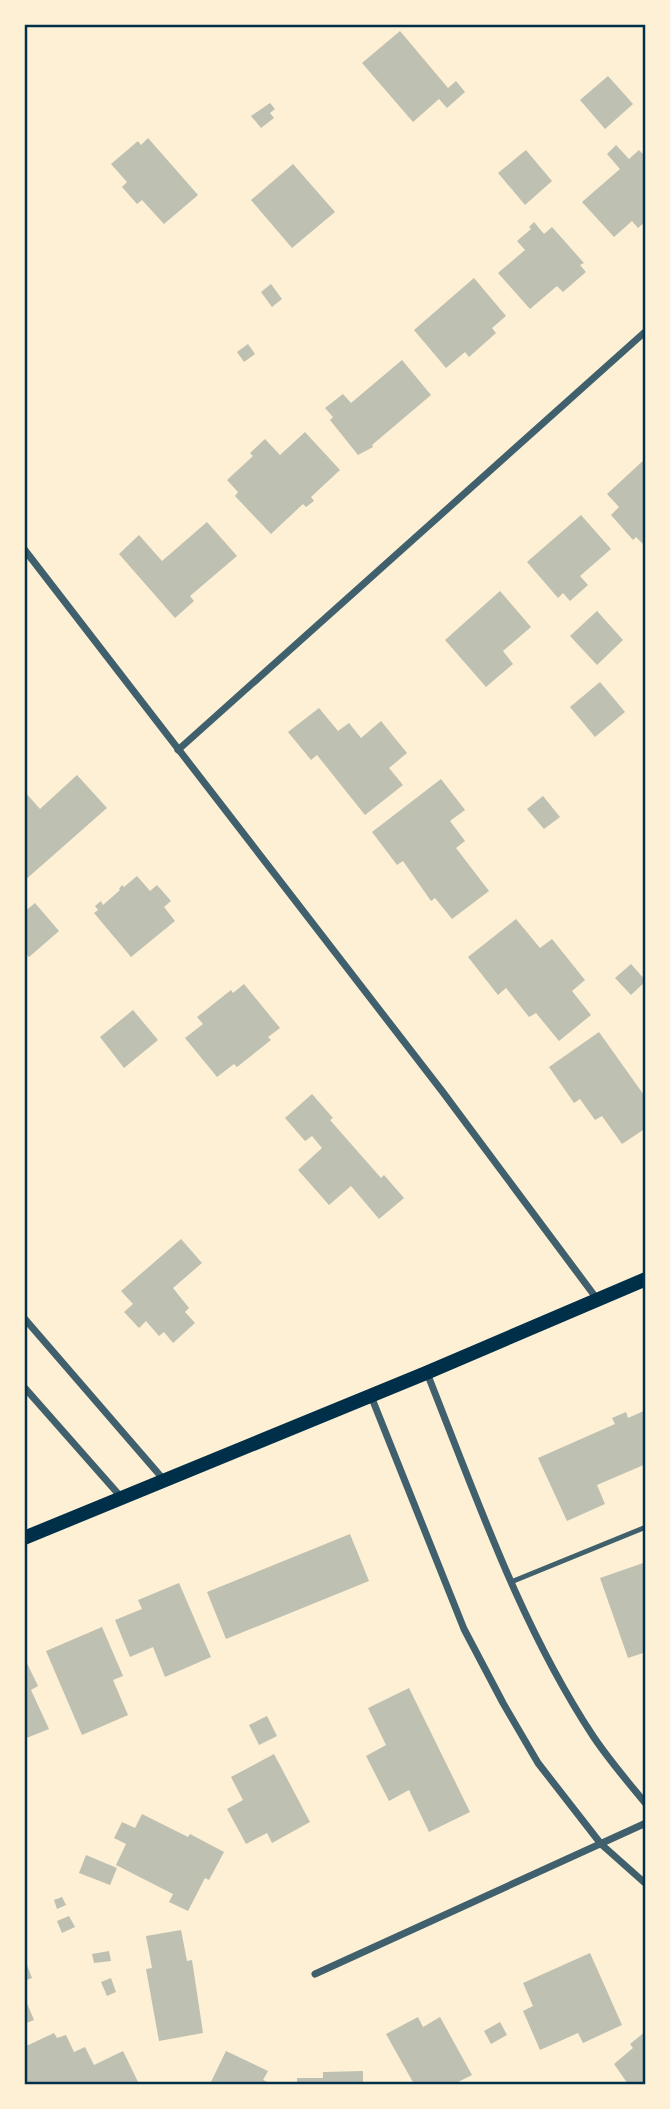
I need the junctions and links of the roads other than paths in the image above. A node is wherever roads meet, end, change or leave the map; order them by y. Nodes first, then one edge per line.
1 (646, 331) edge
2 (24, 549) edge
3 (178, 750) junction
4 (646, 1279) edge
5 (597, 1300) junction
6 (24, 1318) edge
7 (426, 1373) junction
8 (24, 1387) edge
9 (370, 1396) junction
10 (164, 1481) junction
11 (122, 1498) junction
12 (646, 1527) edge
13 (24, 1538) edge
14 (511, 1582) junction
15 (646, 1804) edge
16 (646, 1823) edge
17 (601, 1844) junction
18 (646, 1884) edge
19 (315, 1974) dead end

1 - 3 street
2 - 3 street
3 - 5 street
4 - 5 main road
5 - 7 main road
6 - 10 street
7 - 9 main road
7 - 14 street
8 - 11 street
9 - 10 main road
9 - 17 street
10 - 11 main road
11 - 13 main road
12 - 14 lane
14 - 15 street
16 - 17 street
17 - 18 street
17 - 19 street

